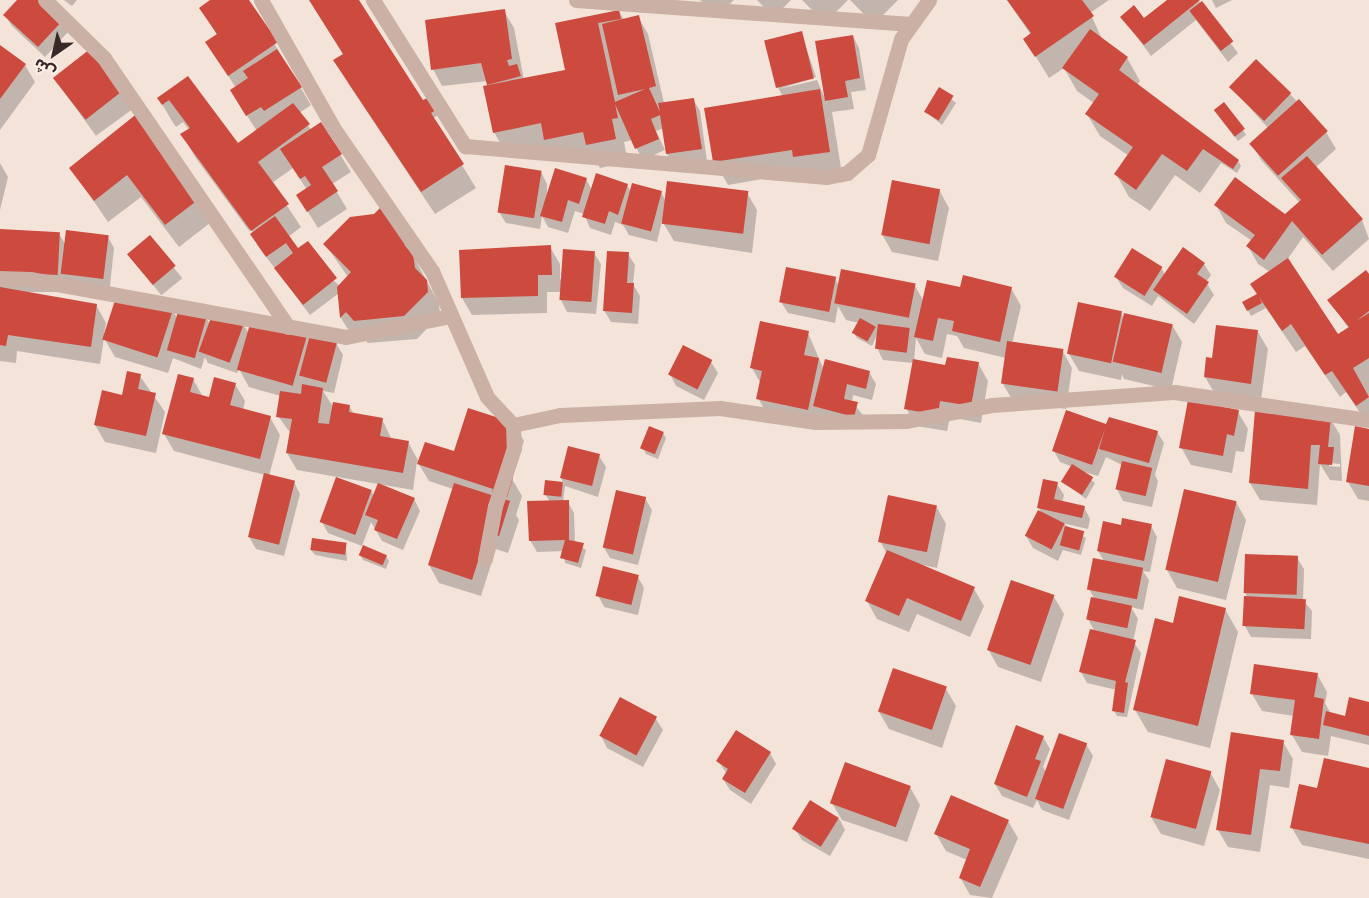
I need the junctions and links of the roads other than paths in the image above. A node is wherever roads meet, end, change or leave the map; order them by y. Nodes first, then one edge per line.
1 (45, 0) edge
2 (261, 0) edge
3 (373, 0) edge
4 (576, 0) edge
5 (929, 0) edge
6 (911, 24) junction
7 (0, 278) edge
8 (450, 316) junction
9 (288, 327) junction
10 (1369, 420) edge
11 (513, 425) junction
12 (485, 559) dead end

1 - 9 street
2 - 8 street
3 - 6 street
4 - 6 street
5 - 6 street
7 - 9 street
8 - 9 street
8 - 11 street
10 - 11 street
11 - 12 street

